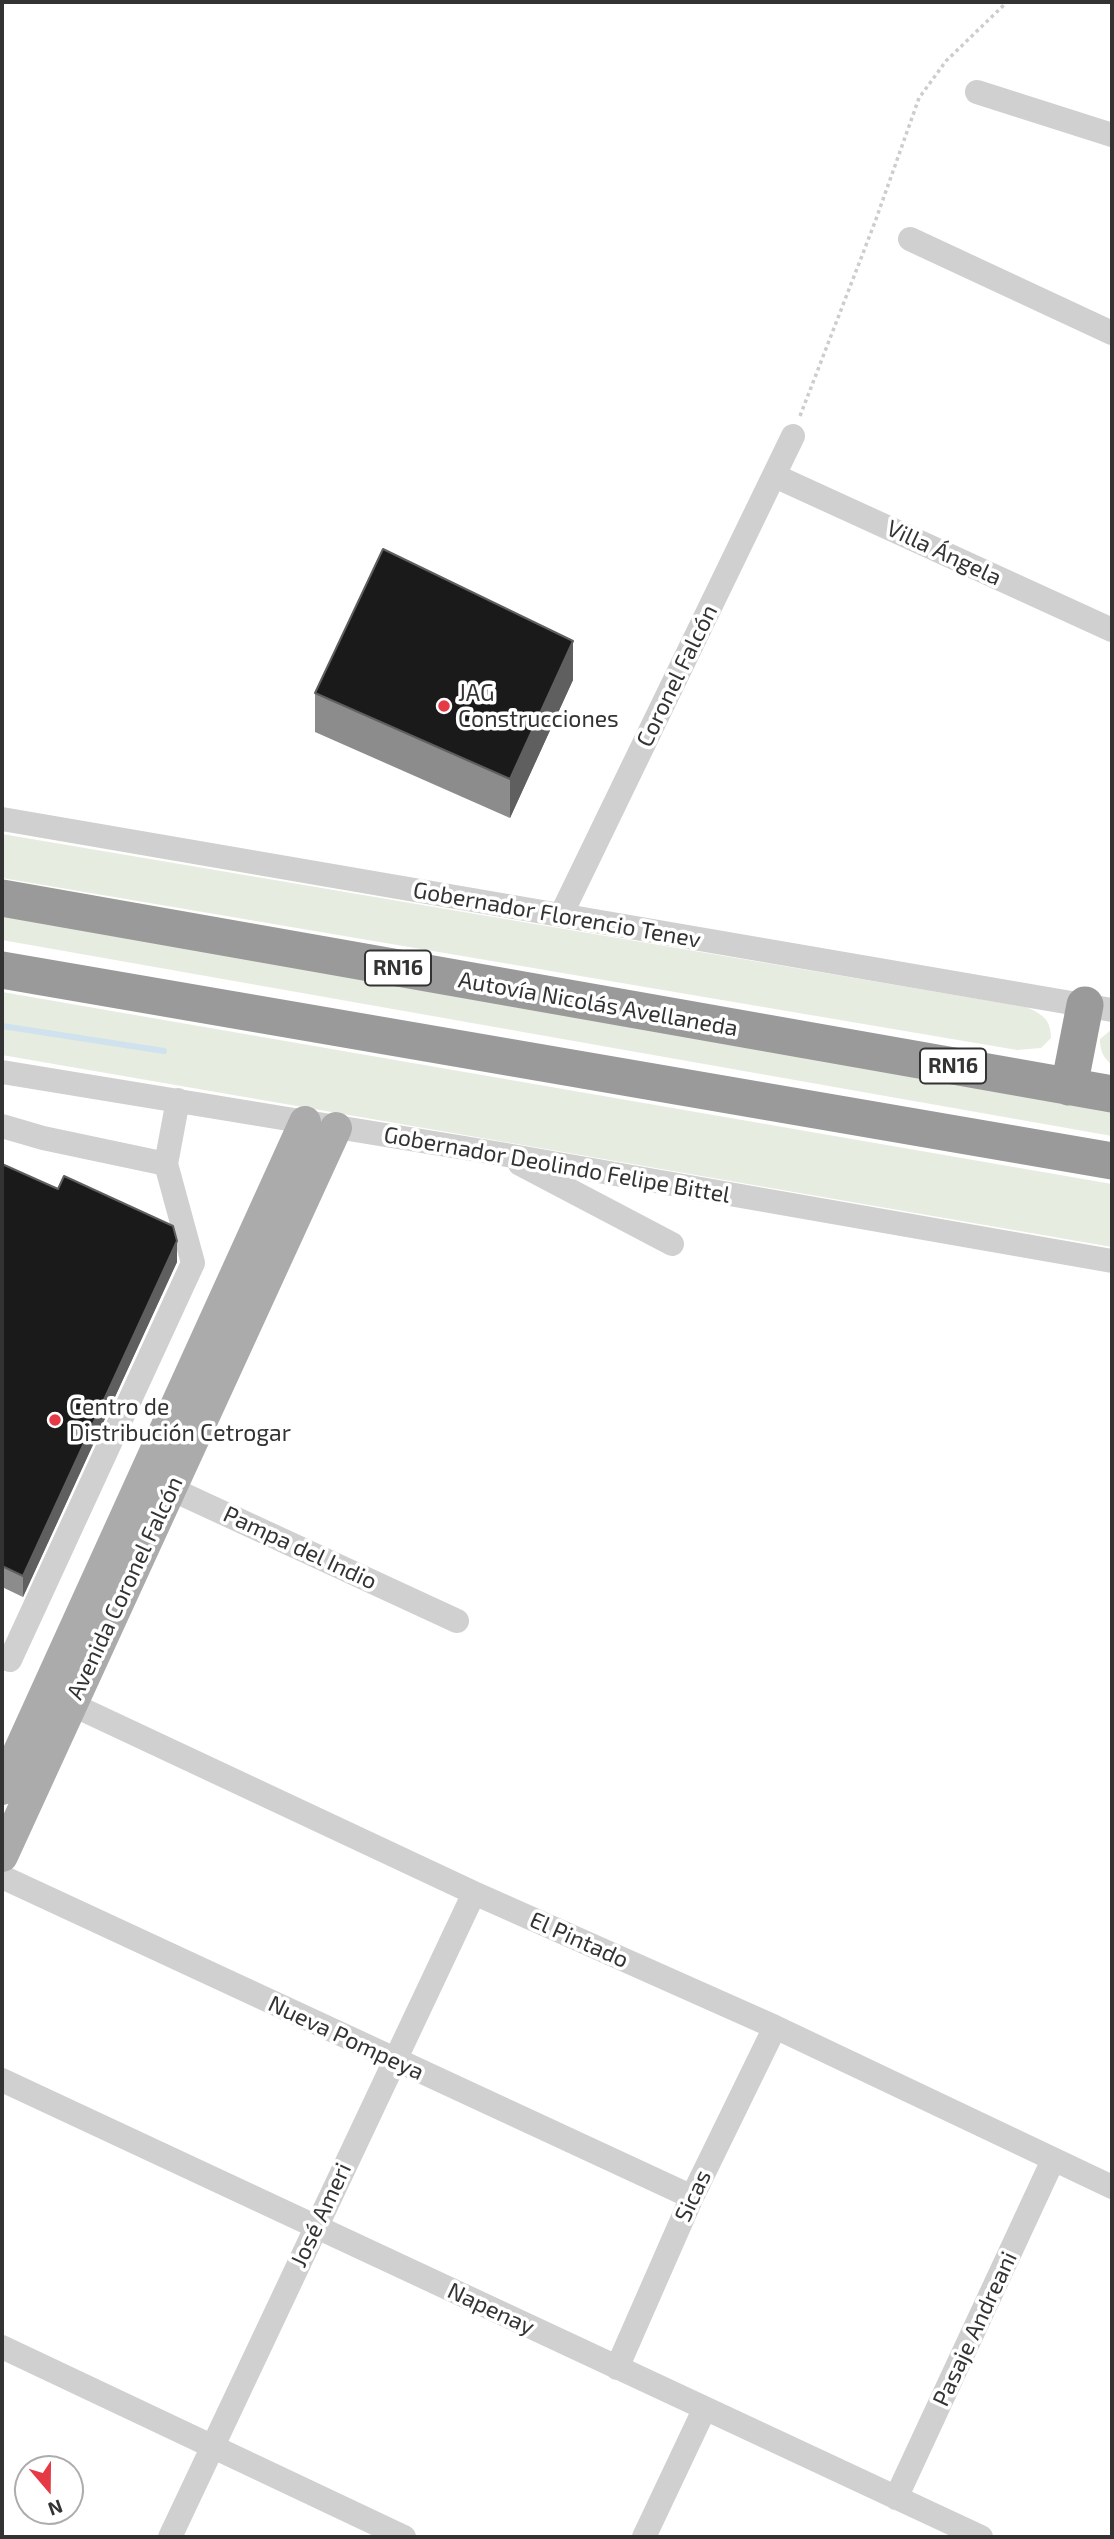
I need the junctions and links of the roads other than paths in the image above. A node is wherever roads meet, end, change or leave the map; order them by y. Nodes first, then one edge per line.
1 (977, 92) dead end
2 (1112, 135) edge
3 (910, 239) dead end
4 (1112, 333) edge
5 (793, 436) road end
6 (775, 476) junction
7 (1112, 630) edge
8 (2, 818) edge
9 (2, 898) edge
10 (561, 915) junction
11 (2, 970) edge
12 (1099, 1007) edge
13 (2, 1072) edge
14 (1069, 1087) junction
15 (1112, 1094) edge
16 (178, 1100) junction
17 (305, 1122) junction
18 (2, 1126) edge
19 (336, 1128) junction
20 (501, 1154) junction
21 (1112, 1161) edge
22 (166, 1164) junction
23 (672, 1244) dead end
24 (1112, 1261) edge
25 (157, 1482) junction
26 (457, 1620) dead end
27 (2, 1656) edge
28 (59, 1698) junction
29 (2, 1788) edge
30 (2, 1856) edge
31 (2, 1877) edge
32 (474, 1893) junction
33 (775, 2027) junction
34 (394, 2060) junction
35 (2, 2080) edge
36 (1053, 2160) junction
37 (1112, 2187) edge
38 (692, 2197) junction
39 (315, 2227) junction
40 (2, 2347) edge
41 (617, 2368) junction
42 (704, 2410) junction
43 (214, 2448) junction
44 (896, 2498) junction
45 (170, 2537) edge
46 (404, 2537) edge
47 (645, 2537) edge
48 (981, 2537) edge

1 - 2 street
3 - 4 street
5 - 6 street, Coronel Falcón
6 - 7 street, Villa Ángela
6 - 10 street, Coronel Falcón
8 - 10 street, Gobernador Florencio Tenev
9 - 14 highway, Autovía Nicolás Avellaneda / RN16
10 - 12 street, Gobernador Florencio Tenev
11 - 21 highway
12 - 14 highway
13 - 16 street, Gobernador Deolindo Felipe Bittel
14 - 15 highway, Autovía Nicolás Avellaneda / RN16
16 - 17 street, Gobernador Deolindo Felipe Bittel
16 - 22 street
17 - 19 street, Gobernador Deolindo Felipe Bittel
17 - 25 main road, Avenida Coronel Falcón
18 - 22 street
19 - 20 street, Gobernador Deolindo Felipe Bittel
19 - 25 main road, Avenida Coronel Falcón
20 - 23 street
20 - 24 street, Gobernador Deolindo Felipe Bittel
22 - 27 street
25 - 26 street, Pampa del Indio
25 - 28 main road, Avenida Coronel Falcón
28 - 29 main road, Avenida Coronel Falcón
28 - 30 main road, Avenida Coronel Falcón
28 - 32 street, El Pintado
31 - 34 street, Nueva Pompeya
32 - 33 street, El Pintado
32 - 34 street, José Ameri
33 - 36 street, El Pintado
33 - 38 street, Sicas
34 - 38 street, Nueva Pompeya
34 - 39 street, José Ameri
35 - 39 street, Napenay
36 - 37 street, El Pintado
36 - 44 street, Pasaje Andreani
38 - 41 street, Sicas
39 - 41 street, Napenay
39 - 43 street, José Ameri
40 - 43 street
41 - 42 street, Napenay
42 - 44 street, Napenay
42 - 47 street
43 - 45 street, José Ameri
43 - 46 street
44 - 48 street, Napenay

